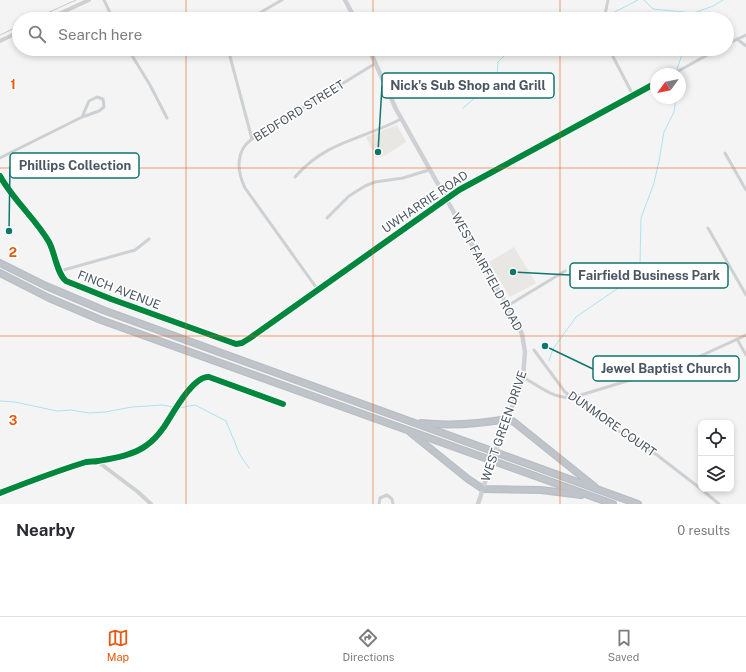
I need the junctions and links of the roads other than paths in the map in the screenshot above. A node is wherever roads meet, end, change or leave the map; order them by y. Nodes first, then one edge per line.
1 (89, 0) edge
2 (104, 0) edge
3 (282, 0) edge
4 (345, 0) edge
5 (608, 0) edge
6 (63, 12) edge
7 (110, 12) edge
8 (261, 12) edge
9 (351, 12) edge
10 (605, 12) edge
11 (12, 35) edge
12 (746, 35) edge
13 (737, 39) junction
14 (734, 40) edge
15 (0, 41) edge
16 (746, 46) edge
17 (132, 56) edge
18 (230, 56) edge
19 (372, 56) edge
20 (612, 56) edge
21 (705, 56) edge
22 (376, 63) junction
23 (684, 68) edge
24 (650, 86) edge
25 (633, 95) junction
26 (82, 117) junction
27 (167, 118) dead end
28 (401, 119) junction
29 (252, 139) junction
30 (725, 153) dead end
31 (0, 158) edge
32 (429, 170) junction
33 (0, 176) edge
34 (295, 177) dead end
35 (746, 190) edge
36 (445, 199) junction
37 (327, 218) dead end
38 (708, 228) dead end
39 (149, 239) dead end
40 (0, 263) edge
41 (60, 271) junction
42 (566, 271) dead end
43 (0, 274) edge
44 (318, 290) junction
45 (746, 295) edge
46 (507, 306) junction
47 (746, 335) edge
48 (737, 340) junction
49 (238, 344) joint
50 (524, 347) joint
51 (534, 350) dead end
52 (746, 355) edge
53 (523, 377) junction
54 (572, 398) junction
55 (283, 404) dead end
56 (507, 419) junction
57 (412, 422) junction
58 (407, 429) junction
59 (97, 461) junction
60 (698, 487) edge
61 (483, 489) junction
62 (598, 490) junction
63 (705, 492) edge
64 (0, 493) edge
65 (597, 498) junction
66 (151, 504) edge
67 (379, 504) edge
68 (393, 504) edge
69 (478, 504) edge
70 (612, 504) edge
71 (638, 504) edge
72 (719, 504) edge

1 - 6 street
2 - 7 street
3 - 8 street
4 - 9 main road
5 - 10 street
11 - 15 street
12 - 13 street
13 - 14 street
13 - 16 street
17 - 27 street
18 - 29 street
19 - 22 main road, WEST FAIRFIELD ROAD
20 - 25 street
21 - 23 street
22 - 28 main road, WEST FAIRFIELD ROAD
22 - 29 street, BEDFORD STREET
24 - 25 street, UWHARRIE ROAD
25 - 36 street, UWHARRIE ROAD
26 - 26 street
26 - 31 street
28 - 32 main road, WEST FAIRFIELD ROAD
28 - 34 street
29 - 44 street, BEDFORD STREET
30 - 35 street
32 - 36 main road, WEST FAIRFIELD ROAD
32 - 37 street
33 - 41 street, FINCH AVENUE
36 - 44 street, UWHARRIE ROAD
36 - 46 main road, WEST FAIRFIELD ROAD
38 - 45 street
39 - 41 street
40 - 57 highway
41 - 49 street, FINCH AVENUE
42 - 46 street
43 - 58 highway
44 - 49 street, UWHARRIE ROAD
46 - 50 main road, WEST FAIRFIELD ROAD
47 - 48 street
48 - 52 street
48 - 54 street
50 - 53 main road, WEST GREEN DRIVE
51 - 54 street, DUNMORE COURT
53 - 54 street
53 - 56 main road, WEST GREEN DRIVE
54 - 60 street, DUNMORE COURT
55 - 59 street
56 - 57 highway
56 - 61 main road, WEST GREEN DRIVE, bridge
56 - 62 highway
57 - 62 highway
58 - 61 highway
58 - 65 highway
59 - 64 street
59 - 66 street
61 - 65 highway
61 - 69 main road, WEST GREEN DRIVE
62 - 71 highway
63 - 72 street, DUNMORE COURT
65 - 70 highway
67 - 68 street

